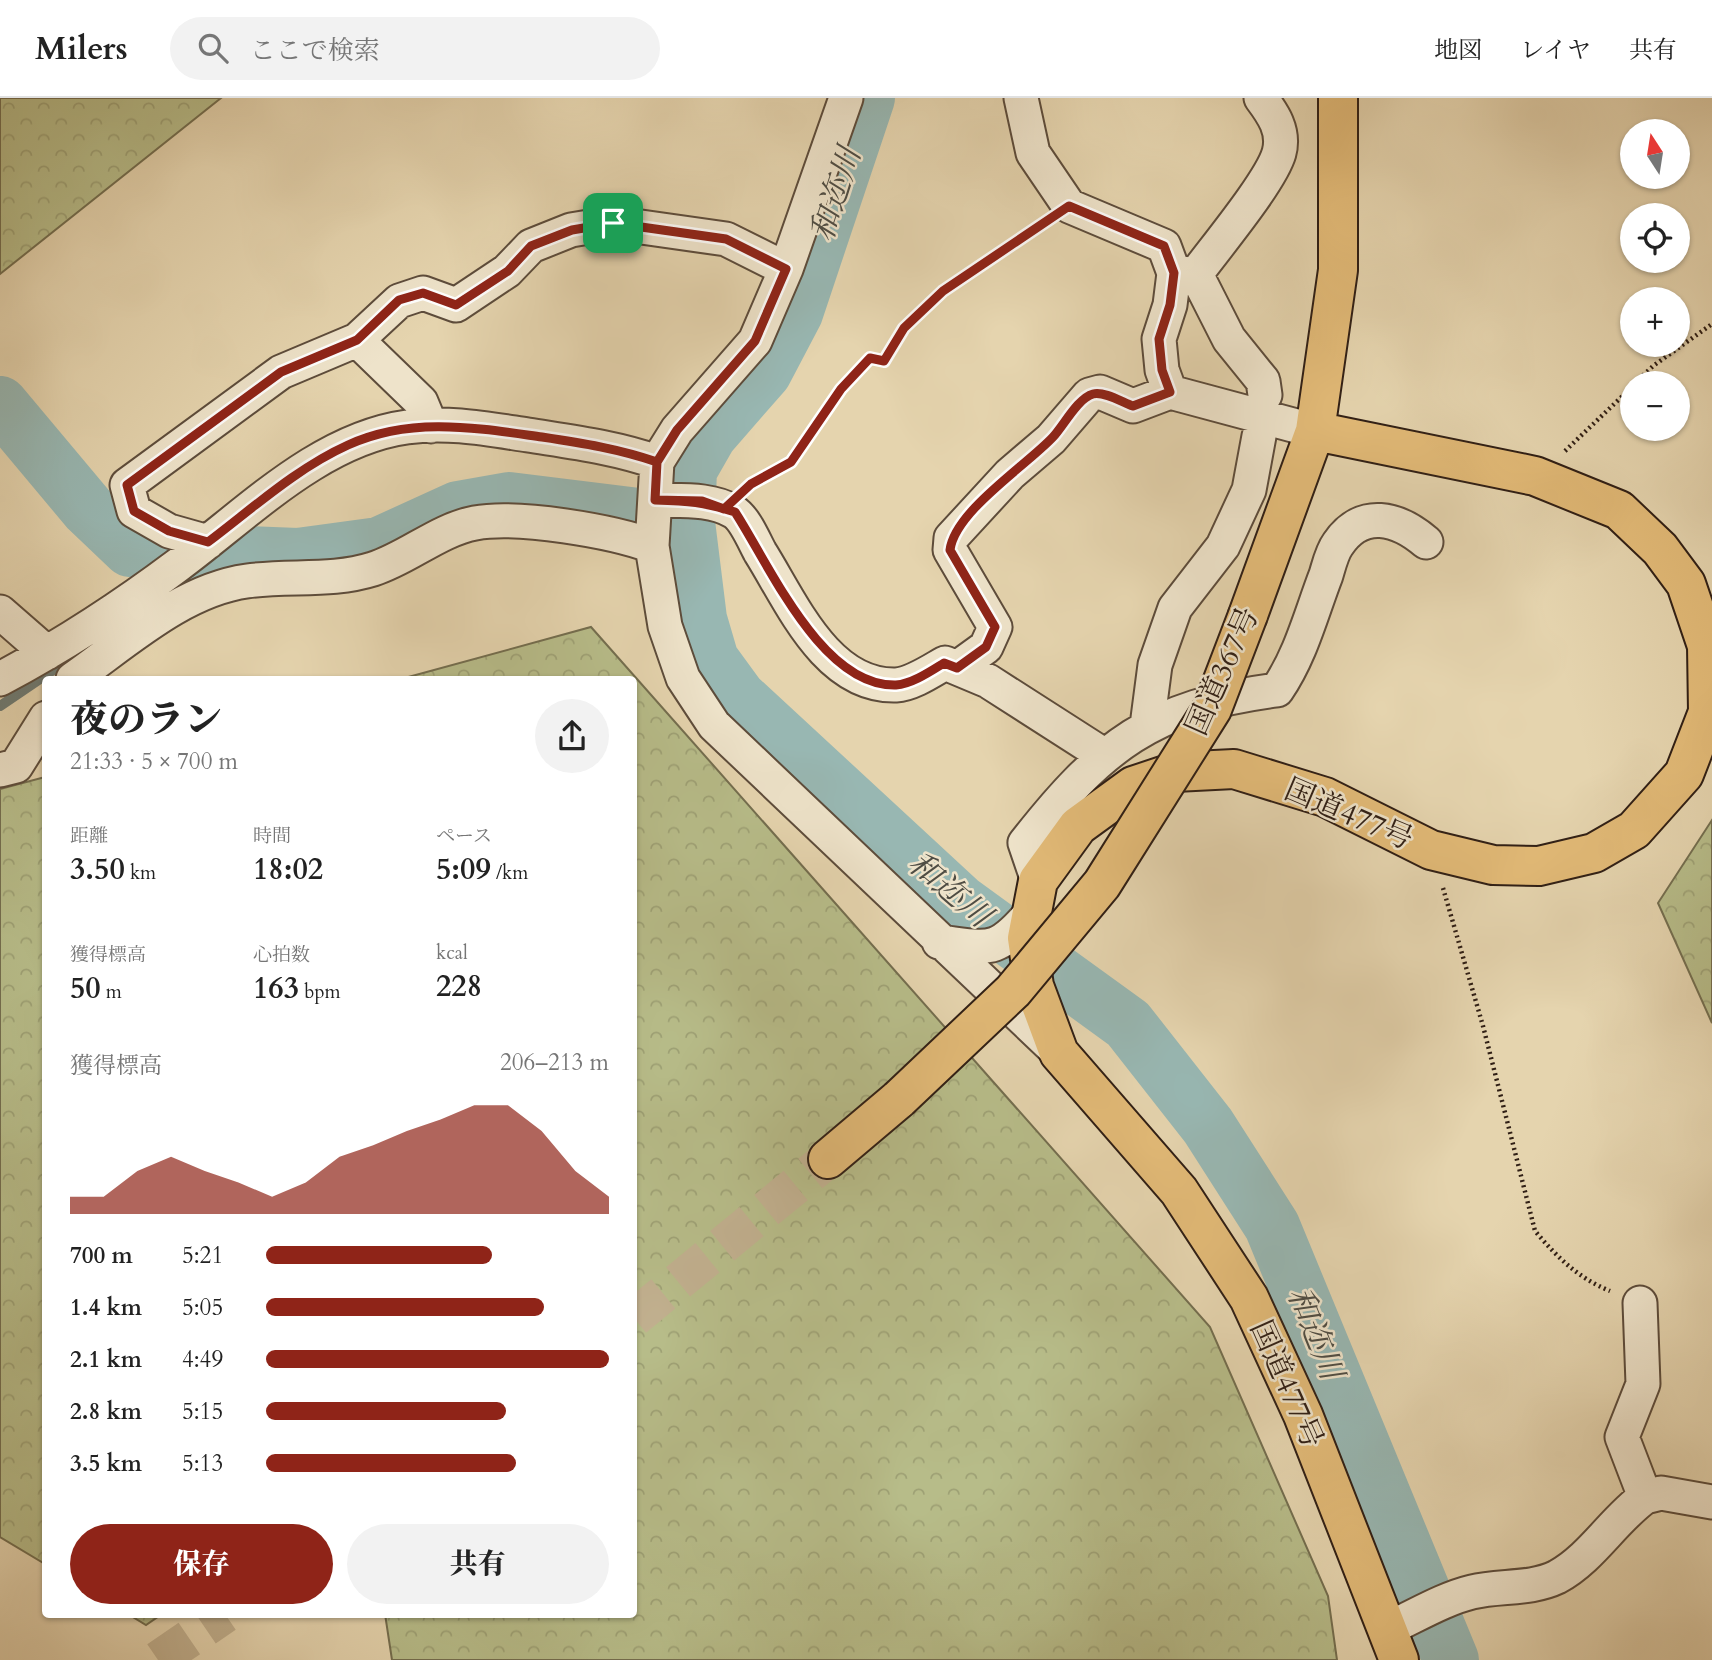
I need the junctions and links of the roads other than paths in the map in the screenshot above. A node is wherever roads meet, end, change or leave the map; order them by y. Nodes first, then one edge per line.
1 (846, 98) edge
2 (1021, 98) edge
3 (1261, 98) edge
4 (1338, 98) edge
5 (786, 269) junction
6 (1185, 273) junction
7 (357, 340) junction
8 (1170, 392) junction
9 (1265, 396) dead end
10 (431, 426) junction
11 (1315, 432) junction
12 (1259, 436) dead end
13 (657, 462) junction
14 (655, 500) junction
15 (208, 542) junction
16 (1426, 542) dead end
17 (652, 546) junction
18 (0, 612) edge
19 (47, 653) junction
20 (957, 668) junction
21 (78, 676) edge
22 (0, 679) edge
23 (42, 724) edge
24 (1147, 726) junction
25 (1105, 756) junction
26 (0, 770) edge
27 (1035, 897) junction
28 (939, 942) junction
29 (1059, 1054) junction
30 (828, 1159) tunnel mouth
31 (1640, 1303) road end
32 (1645, 1497) junction
33 (1712, 1502) edge
34 (1400, 1635) edge

1 - 5 street
2 - 6 street
3 - 6 street
4 - 11 highway, 国道367号
5 - 7 street
5 - 13 street
6 - 8 street
6 - 9 street
7 - 10 street
7 - 15 street
8 - 11 street
8 - 20 street
10 - 13 street
10 - 15 street
11 - 27 highway, 国道477号
11 - 30 highway, 国道367号, bridge
12 - 24 street
13 - 14 street
14 - 17 street
14 - 20 street
15 - 19 street
16 - 24 street
17 - 21 street
17 - 28 street
18 - 19 street
19 - 22 street
20 - 25 street
23 - 26 street
24 - 25 street
25 - 27 street
27 - 28 street
27 - 29 highway, 国道477号
28 - 29 street
29 - 34 highway, 国道477号
31 - 32 street
32 - 33 street
32 - 34 street

